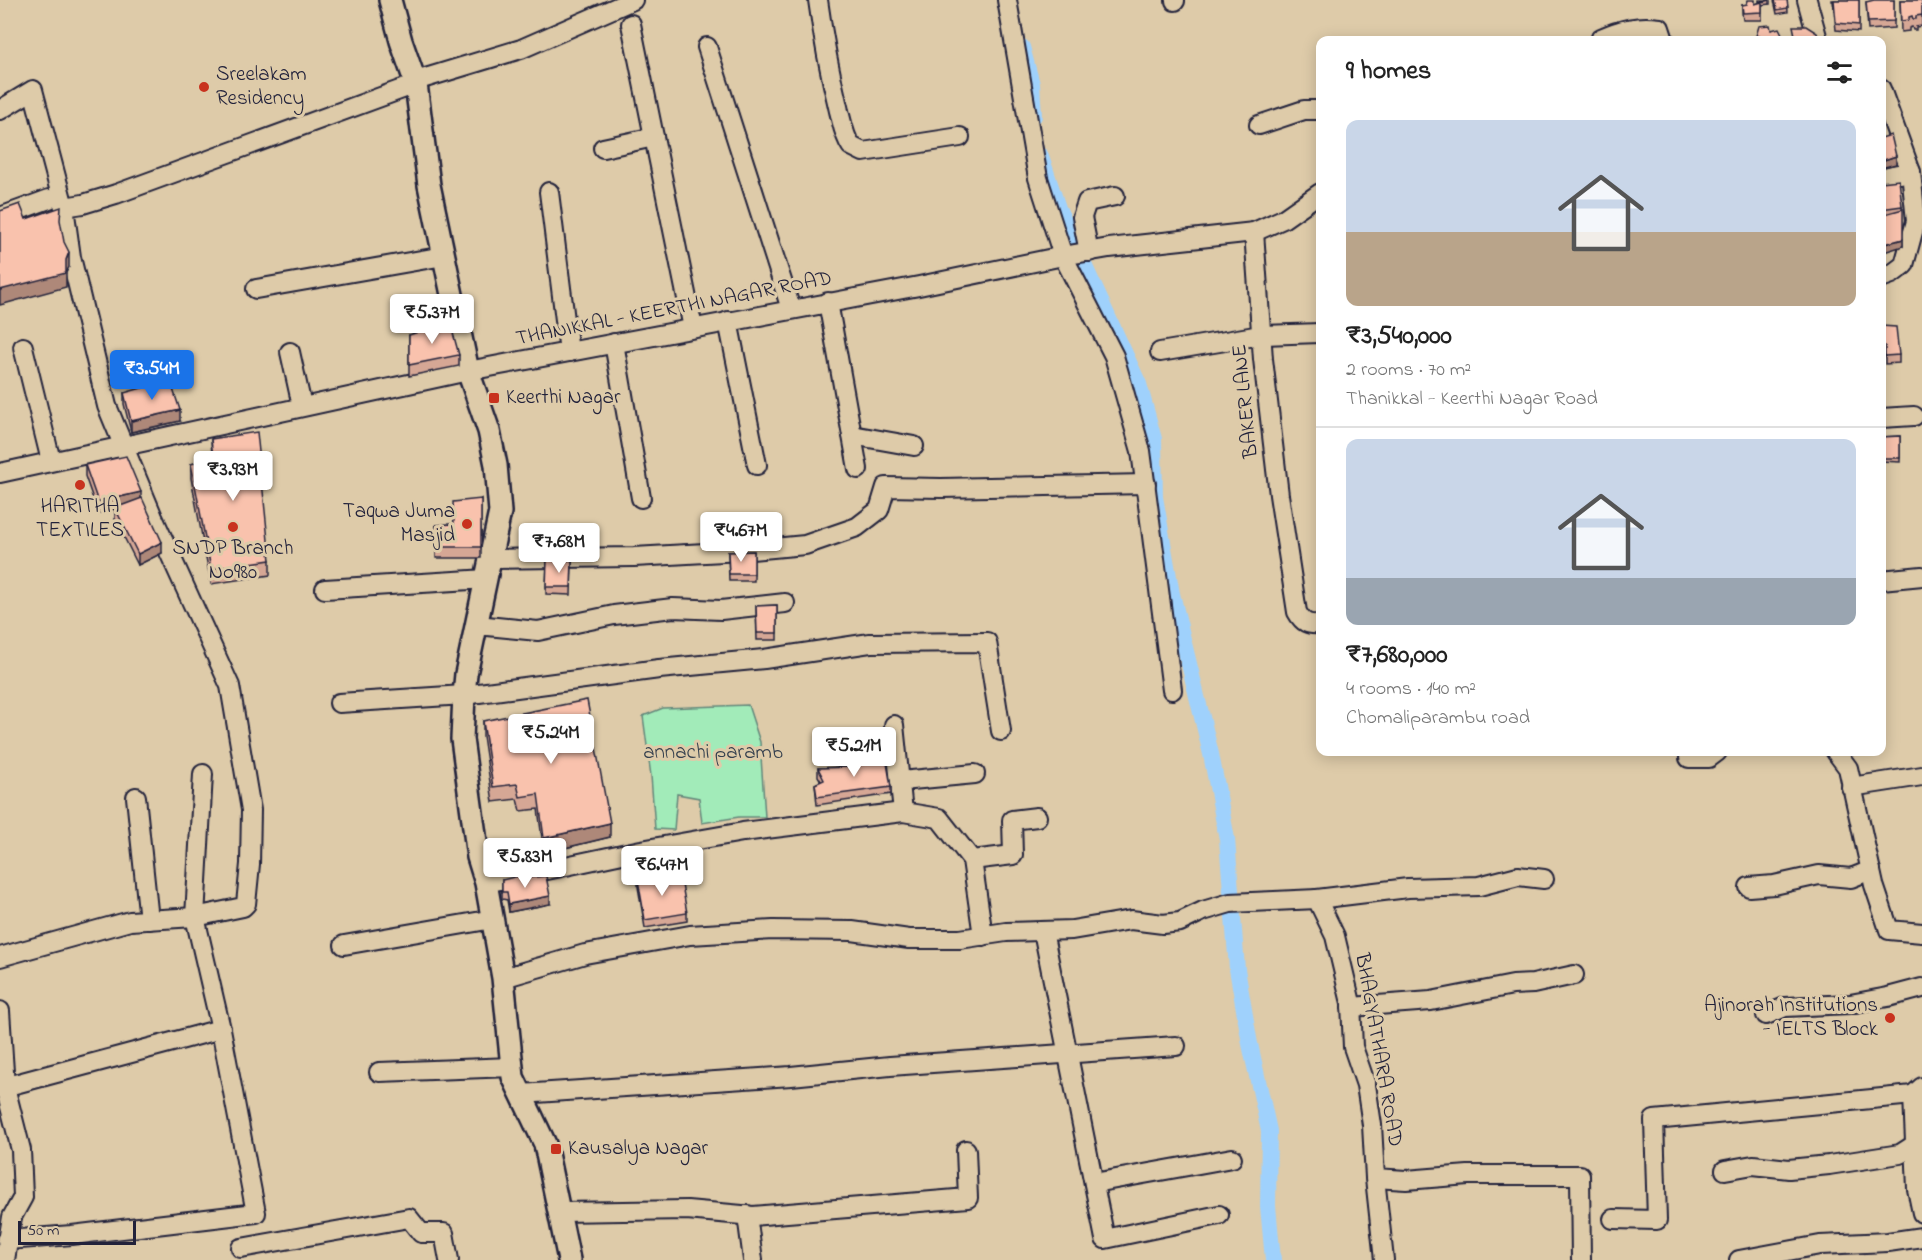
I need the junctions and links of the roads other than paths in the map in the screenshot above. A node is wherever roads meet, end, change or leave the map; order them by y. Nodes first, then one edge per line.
1 (390, 0) edge
2 (633, 0) edge
3 (818, 0) edge
4 (1007, 0) edge
5 (1807, 0) edge
6 (631, 24) dead end
7 (1605, 36) edge
8 (1663, 36) edge
9 (1817, 36) edge
10 (707, 47) dead end
11 (416, 84) junction
12 (1886, 103) edge
13 (0, 110) edge
14 (1316, 110) edge
15 (1259, 125) dead end
16 (654, 137) junction
17 (960, 137) dead end
18 (603, 148) dead end
19 (1911, 172) junction
20 (1886, 176) edge
21 (549, 192) dead end
22 (1115, 196) dead end
23 (1316, 196) edge
24 (57, 203) junction
25 (0, 217) edge
26 (1254, 232) junction
27 (1076, 254) junction
28 (444, 256) junction
29 (1886, 276) edge
30 (256, 289) dead end
31 (828, 302) junction
32 (791, 309) junction
33 (728, 321) junction
34 (693, 328) junction
35 (1316, 333) edge
36 (1261, 335) junction
37 (614, 343) junction
38 (23, 347) dead end
39 (290, 352) dead end
40 (569, 352) junction
41 (1160, 352) dead end
42 (468, 371) junction
43 (302, 406) junction
44 (1914, 416) dead end
45 (1886, 418) edge
46 (852, 435) junction
47 (124, 446) junction
48 (914, 446) dead end
49 (51, 461) junction
50 (757, 465) dead end
51 (858, 469) dead end
52 (0, 472) edge
53 (1146, 484) junction
54 (640, 498) dead end
55 (489, 569) junction
56 (1922, 576) edge
57 (1886, 580) edge
58 (325, 590) dead end
59 (785, 603) dead end
60 (1316, 624) edge
61 (477, 626) junction
62 (1172, 690) dead end
63 (464, 695) junction
64 (339, 703) dead end
65 (894, 725) dead end
66 (1001, 731) dead end
67 (1712, 756) edge
68 (1839, 756) edge
69 (1689, 758) dead end
70 (203, 774) dead end
71 (975, 774) dead end
72 (1922, 776) edge
73 (901, 781) junction
74 (1851, 787) junction
75 (136, 797) dead end
76 (903, 812) junction
77 (1037, 817) dead end
78 (972, 860) junction
79 (1871, 870) junction
80 (1544, 879) dead end
81 (486, 884) junction
82 (1749, 887) dead end
83 (1317, 899) junction
84 (195, 917) junction
85 (492, 919) junction
86 (148, 920) junction
87 (1043, 931) junction
88 (1922, 933) edge
89 (983, 936) junction
90 (344, 945) dead end
91 (0, 957) edge
92 (1574, 975) dead end
93 (503, 978) junction
94 (1922, 988) edge
95 (1351, 1008) junction
96 (0, 1011) edge
97 (1766, 1015) dead end
98 (221, 1029) junction
99 (1176, 1046) dead end
100 (1067, 1054) junction
101 (512, 1067) junction
102 (379, 1072) dead end
103 (3, 1087) edge
104 (1917, 1091) edge
105 (521, 1094) junction
106 (1914, 1145) junction
107 (966, 1150) dead end
108 (1233, 1158) dead end
109 (1725, 1170) dead end
110 (1375, 1178) junction
111 (1094, 1183) junction
112 (560, 1212) junction
113 (1922, 1213) edge
114 (747, 1215) junction
115 (1219, 1215) dead end
116 (234, 1216) junction
117 (1613, 1219) dead end
118 (1922, 1237) edge
119 (8, 1240) junction
120 (242, 1254) edge
121 (5, 1260) edge
122 (449, 1260) edge
123 (569, 1260) edge
124 (753, 1260) edge
125 (1384, 1260) edge
126 (1581, 1260) edge
127 (1739, 1260) edge

1 - 11 street
2 - 11 street
3 - 17 street
4 - 27 street
5 - 9 street
6 - 16 street
7 - 8 street
10 - 32 street
11 - 24 street
11 - 28 street
12 - 19 street
13 - 24 street
14 - 15 street
16 - 18 street
16 - 34 street
19 - 20 street
19 - 29 street
21 - 40 street
22 - 27 street
23 - 26 street
24 - 25 street
24 - 47 street
26 - 27 street, THANIKKAL - KEERTHI NAGAR ROAD
26 - 36 street, BAKER LANE
27 - 31 street, THANIKKAL - KEERTHI NAGAR ROAD
27 - 53 street
28 - 30 street
28 - 42 street
31 - 32 street, THANIKKAL - KEERTHI NAGAR ROAD
31 - 46 street
32 - 33 street, THANIKKAL - KEERTHI NAGAR ROAD
33 - 34 street, THANIKKAL - KEERTHI NAGAR ROAD
33 - 50 street
34 - 37 street, THANIKKAL - KEERTHI NAGAR ROAD
35 - 36 street
36 - 41 street
36 - 60 street, BAKER LANE
37 - 40 street, THANIKKAL - KEERTHI NAGAR ROAD
37 - 54 street
38 - 49 street
39 - 43 street
40 - 42 street, THANIKKAL - KEERTHI NAGAR ROAD
42 - 43 street, THANIKKAL - KEERTHI NAGAR ROAD
42 - 55 street
43 - 47 street, THANIKKAL - KEERTHI NAGAR ROAD
44 - 45 street
46 - 48 street
46 - 51 street
47 - 49 street, THANIKKAL - KEERTHI NAGAR ROAD
47 - 84 street
49 - 52 street, THANIKKAL - KEERTHI NAGAR ROAD
53 - 55 street
53 - 62 street
55 - 58 street
55 - 61 street
56 - 57 street
59 - 61 street
61 - 63 street
63 - 64 street
63 - 66 street
63 - 81 street
65 - 73 street
67 - 69 street
68 - 74 street
70 - 84 street
71 - 73 street
72 - 74 street
73 - 76 street
74 - 79 street
75 - 86 street
76 - 78 street
76 - 81 street
77 - 78 street
78 - 89 street
79 - 82 street
79 - 88 street
80 - 83 street
81 - 85 street
83 - 87 street
83 - 95 street, BHAGYATHARA ROAD
84 - 86 street
84 - 98 street
85 - 90 street
85 - 93 street
86 - 91 street
87 - 89 street
87 - 100 street
89 - 93 street
92 - 95 street
93 - 101 street
94 - 97 street
95 - 110 street, BHAGYATHARA ROAD
96 - 103 street
98 - 103 street
98 - 116 street
99 - 100 street
100 - 105 street
100 - 111 street
101 - 102 street
101 - 105 street
103 - 119 street
104 - 106 street
104 - 117 street
105 - 112 street
106 - 109 street
106 - 113 street
107 - 114 street
108 - 111 street
110 - 125 street, BHAGYATHARA ROAD
110 - 126 street
111 - 115 street
112 - 114 street
112 - 123 street
114 - 124 street
116 - 119 street
116 - 120 street
118 - 127 street
119 - 121 street
120 - 122 street

